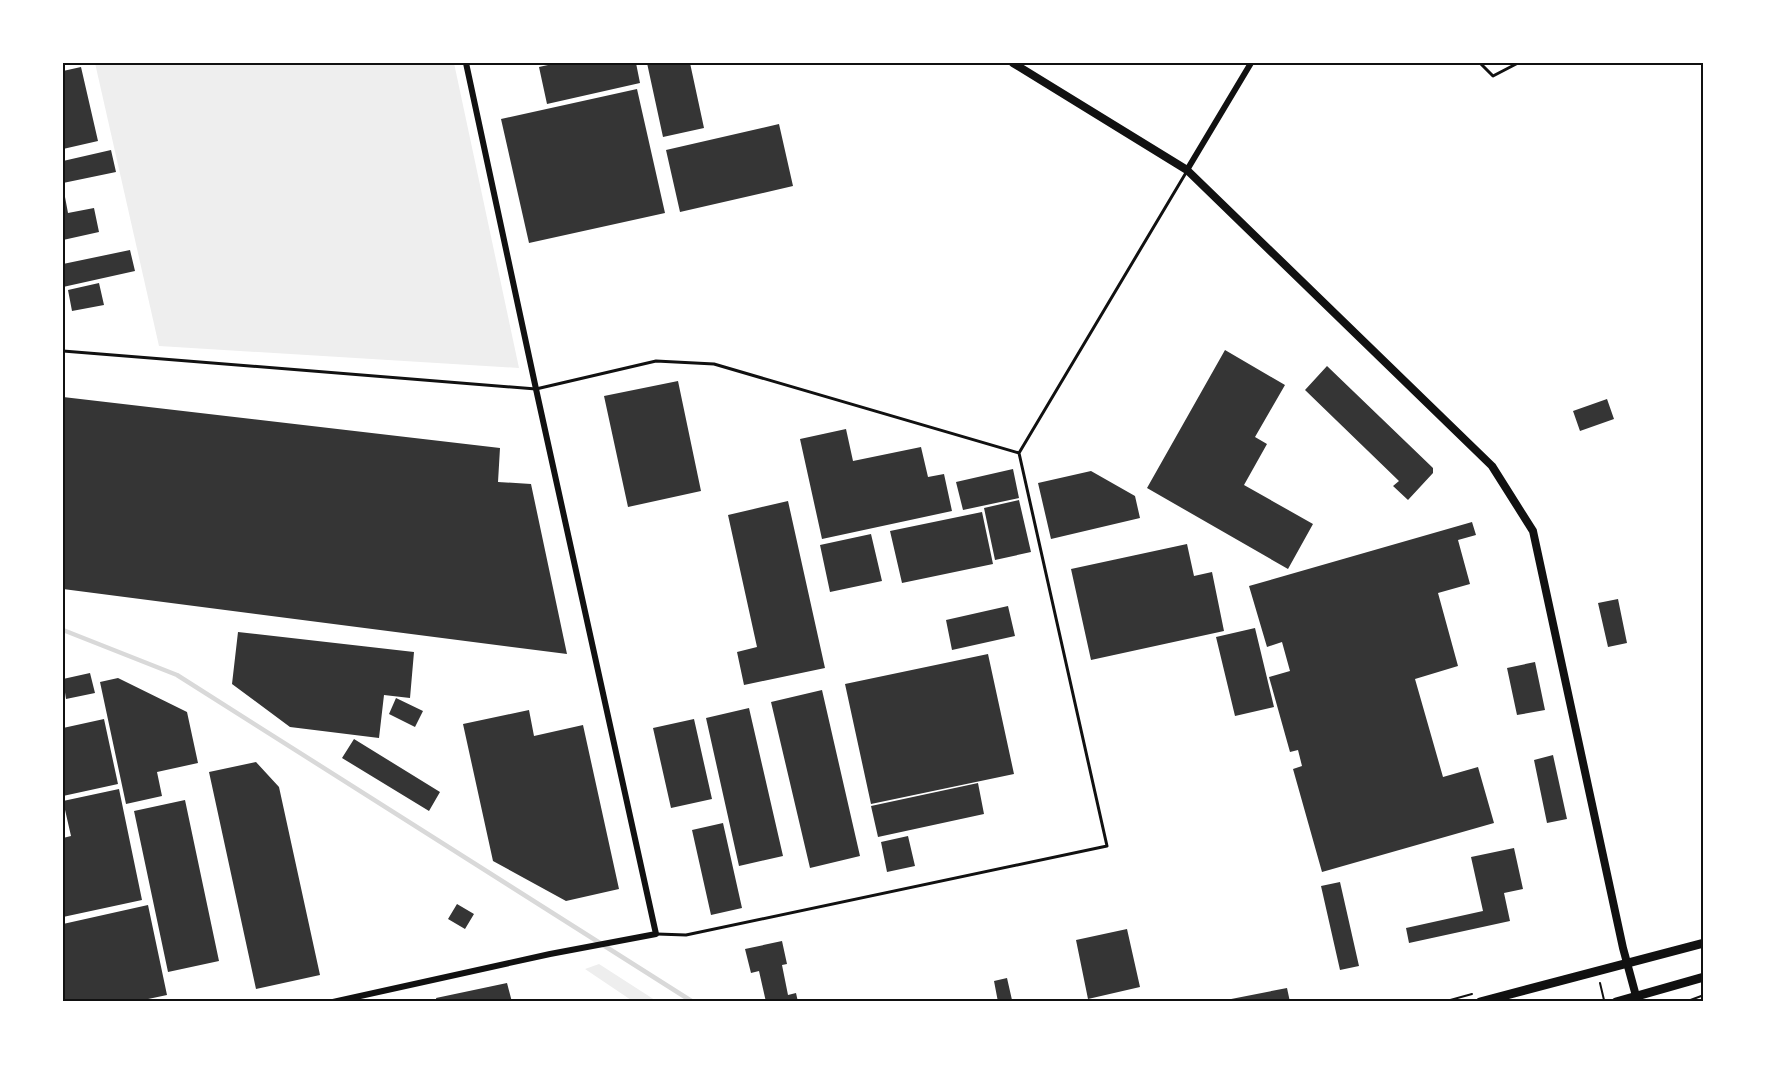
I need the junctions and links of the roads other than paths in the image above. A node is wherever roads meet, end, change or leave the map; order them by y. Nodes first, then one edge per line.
1 (466, 63) edge
2 (1013, 63) edge
3 (1251, 63) edge
4 (1480, 63) edge
5 (1518, 63) edge
6 (1187, 170) junction
7 (63, 351) edge
8 (536, 389) junction
9 (1019, 453) junction
10 (656, 934) junction
11 (1704, 943) edge
12 (1627, 964) junction
13 (1704, 977) edge
14 (1636, 996) junction
15 (333, 1002) edge
16 (1480, 1002) edge
17 (1616, 1002) edge

1 - 8 street
2 - 6 street
3 - 6 street
4 - 5 lane
6 - 9 lane
6 - 12 street
7 - 8 lane
8 - 9 lane
8 - 10 street
9 - 10 lane
10 - 15 street
11 - 12 main road
12 - 14 street
12 - 16 main road
13 - 14 main road
14 - 17 main road

